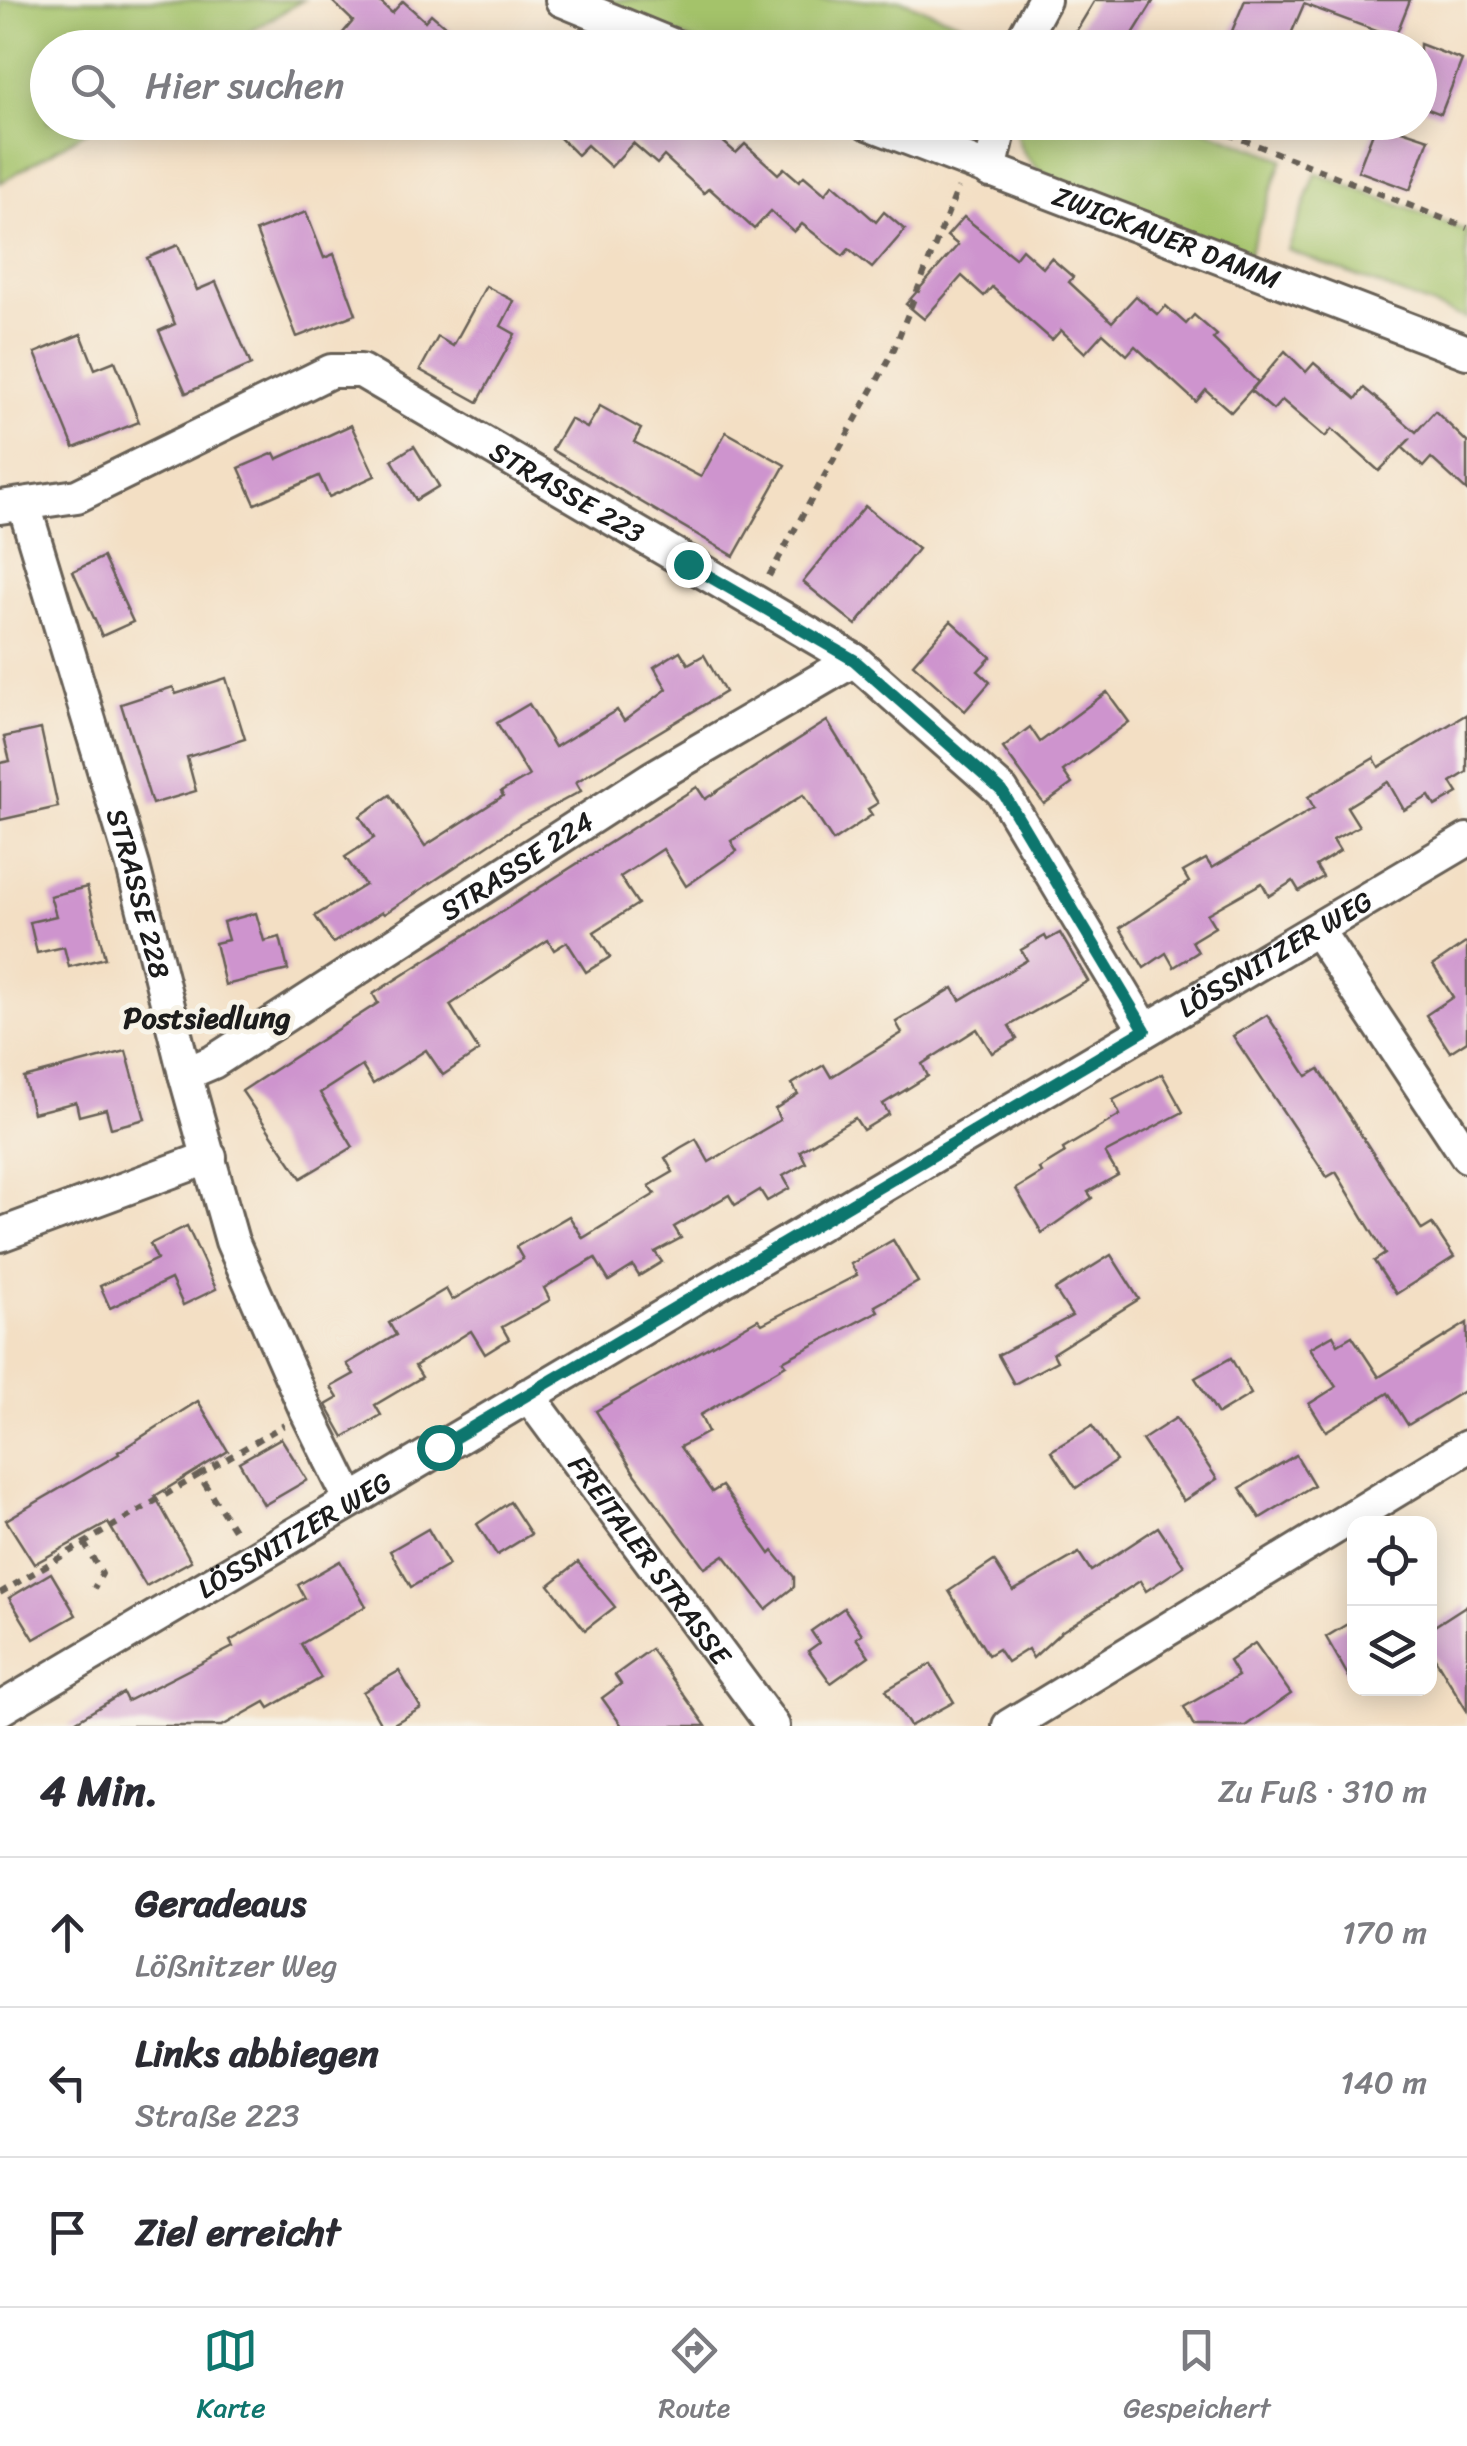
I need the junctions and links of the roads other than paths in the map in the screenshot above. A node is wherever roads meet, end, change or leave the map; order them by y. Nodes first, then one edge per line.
1 (562, 0) edge
2 (1044, 0) edge
3 (635, 30) edge
4 (1028, 30) edge
5 (905, 140) edge
6 (993, 140) edge
7 (977, 173) junction
8 (1467, 352) edge
9 (12, 506) edge
10 (854, 660) junction
11 (1467, 840) edge
12 (1317, 930) junction
13 (1145, 1030) junction
14 (185, 1074) junction
15 (1467, 1156) edge
16 (210, 1157) junction
17 (0, 1235) edge
18 (528, 1396) junction
19 (1467, 1447) edge
20 (350, 1499) junction
21 (0, 1709) edge
22 (773, 1726) edge
23 (1009, 1726) edge

1 - 3 street
2 - 4 street
5 - 7 street, ZWICKAUER DAMM
6 - 7 street
7 - 8 street, ZWICKAUER DAMM
9 - 10 street, STRASSE 223
9 - 14 street, STRASSE 228
10 - 13 street, STRASSE 223
10 - 14 street, STRASSE 224
11 - 12 street, LÖSSNITZER WEG
12 - 13 street, LÖSSNITZER WEG
12 - 15 street
13 - 18 street, LÖSSNITZER WEG
14 - 16 street, STRASSE 228
16 - 17 street
16 - 20 street, STRASSE 228
18 - 20 street, LÖSSNITZER WEG
18 - 22 street, FREITALER STRASSE
19 - 23 street
20 - 21 street, LÖSSNITZER WEG

